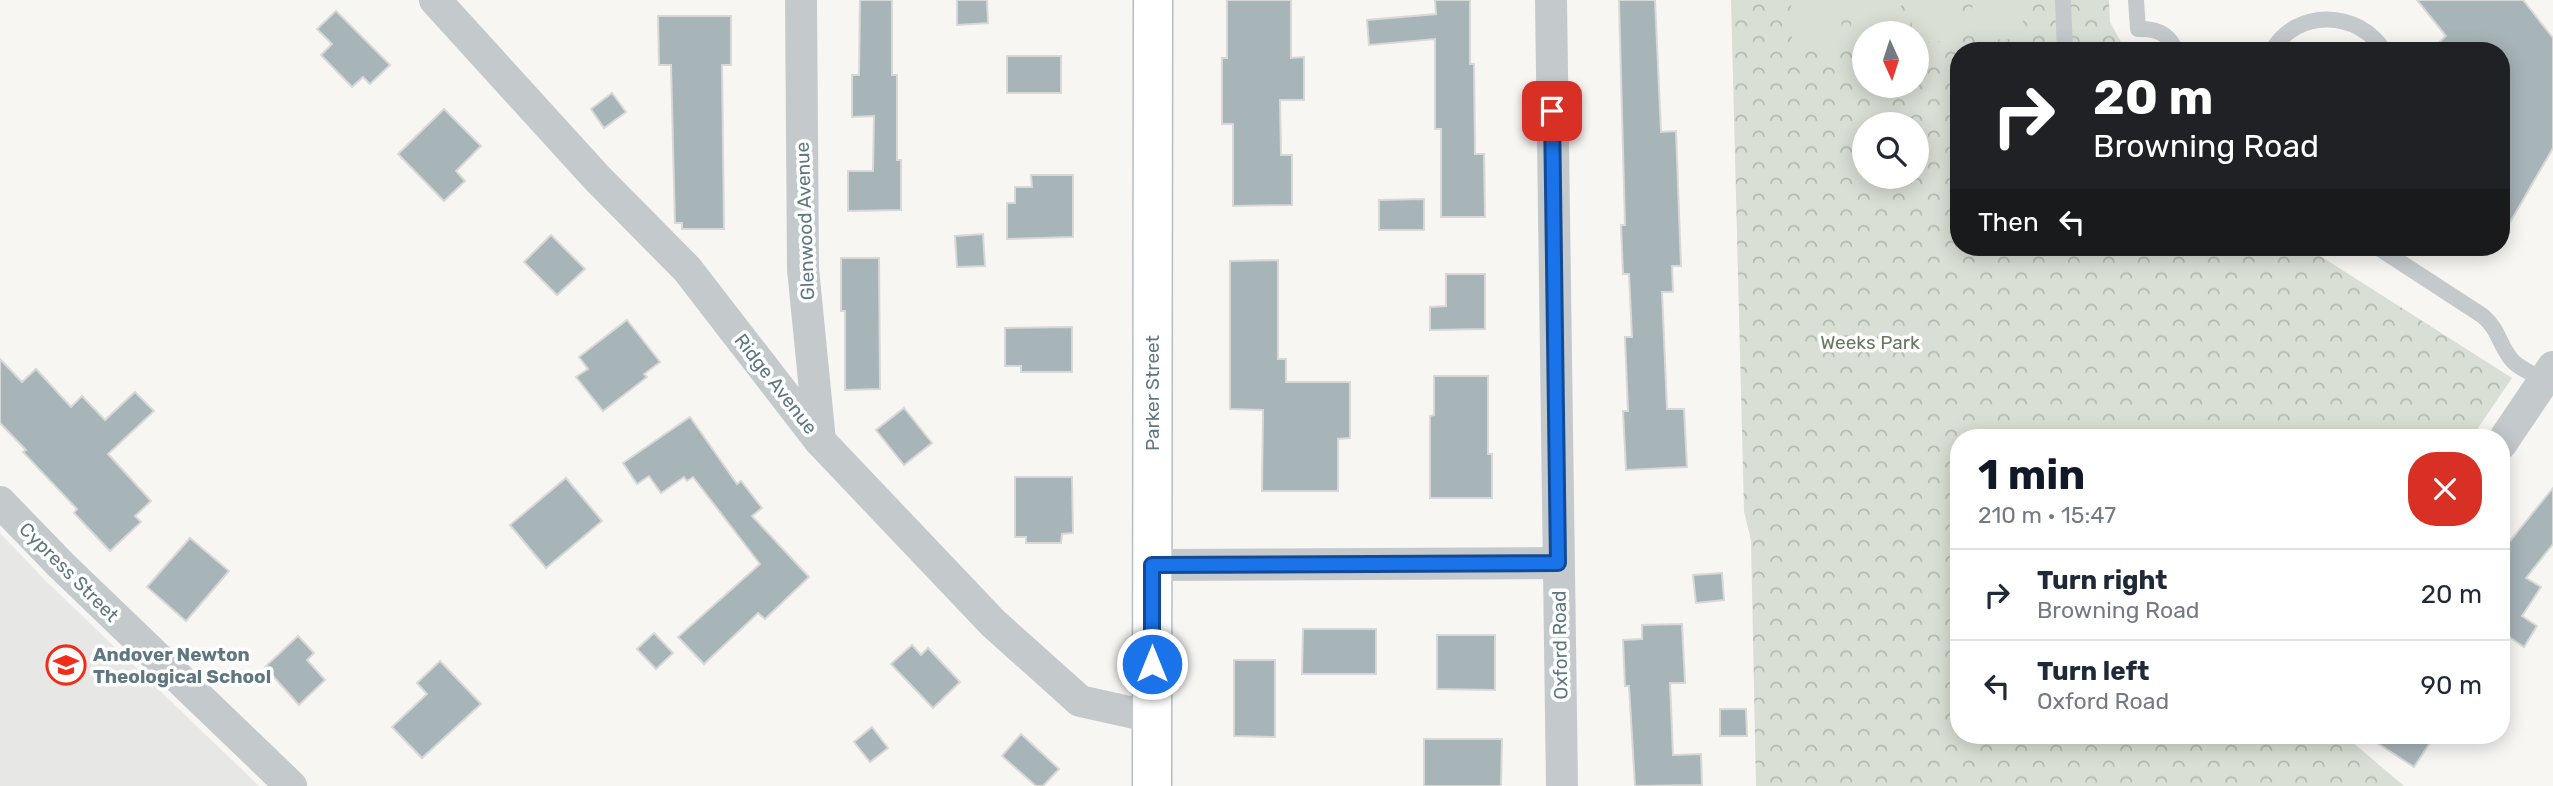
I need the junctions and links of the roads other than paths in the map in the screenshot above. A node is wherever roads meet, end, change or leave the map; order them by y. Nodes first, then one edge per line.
1 (435, 0) edge
2 (801, 0) edge
3 (1153, 0) edge
4 (1551, 0) edge
5 (2063, 0) edge
6 (2136, 0) edge
7 (2065, 42) edge
8 (2171, 42) edge
9 (2278, 42) edge
10 (2377, 42) edge
11 (2392, 256) edge
12 (2550, 378) edge
13 (2510, 432) edge
14 (820, 440) junction
15 (0, 502) edge
16 (1558, 563) junction
17 (1152, 565) junction
18 (1152, 717) junction
19 (291, 786) edge
20 (1152, 786) edge
21 (1562, 786) edge

1 - 14 street, Ridge Avenue
2 - 14 street, Glenwood Avenue
3 - 17 main road, Parker Street
4 - 16 street, Oxford Road
5 - 7 lane
6 - 8 lane
9 - 10 lane
11 - 12 lane
12 - 13 street
14 - 18 street, Ridge Avenue
15 - 19 street, Cypress Street
16 - 17 street
16 - 21 street, Oxford Road
17 - 18 main road, Parker Street
18 - 20 main road, Parker Street

